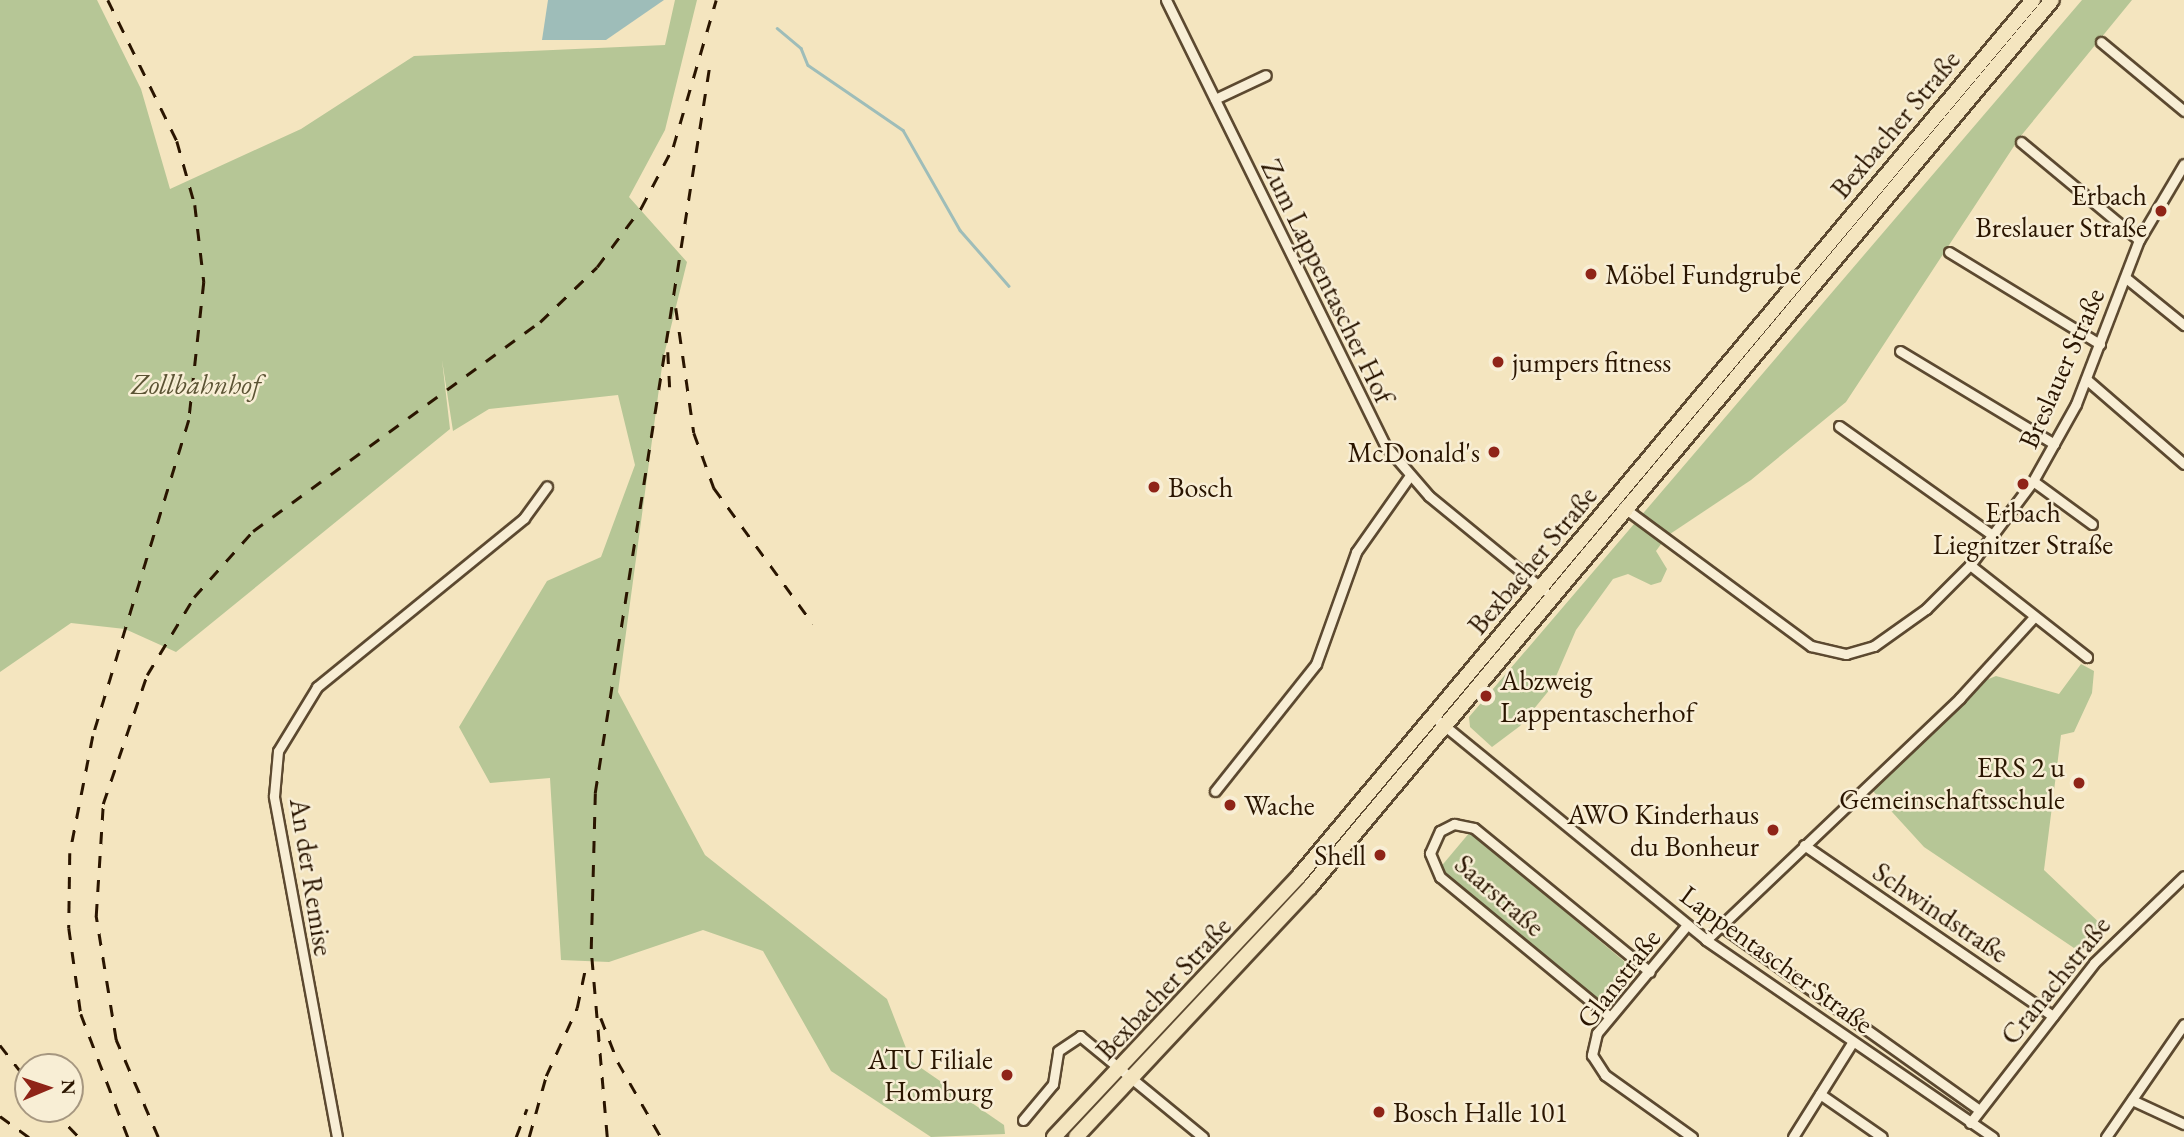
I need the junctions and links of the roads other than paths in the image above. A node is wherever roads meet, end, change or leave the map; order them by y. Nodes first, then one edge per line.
1 (1166, 0) edge
2 (2033, 0) edge
3 (2052, 0) edge
4 (2101, 42) dead end
5 (1266, 75) dead end
6 (1215, 100) junction
7 (2184, 111) edge
8 (2021, 142) dead end
9 (2184, 164) edge
10 (2139, 240) junction
11 (1948, 252) dead end
12 (2126, 278) junction
13 (2184, 325) edge
14 (2100, 344) junction
15 (1900, 351) dead end
16 (2086, 379) junction
17 (1839, 425) dead end
18 (2054, 444) junction
19 (2184, 464) edge
20 (1409, 477) junction
21 (2034, 481) junction
22 (547, 486) dead end
23 (1619, 504) junction
24 (2092, 524) dead end
25 (1994, 536) junction
26 (1970, 565) junction
27 (1547, 592) junction
28 (2034, 618) junction
29 (2087, 657) dead end
30 (1434, 716) junction
31 (1446, 727) junction
32 (1215, 791) dead end
33 (1804, 845) junction
34 (2184, 876) edge
35 (1687, 925) junction
36 (1720, 925) junction
37 (1706, 940) junction
38 (1650, 972) junction
39 (2053, 1016) junction
40 (1610, 1017) junction
41 (2184, 1024) edge
42 (1852, 1043) junction
43 (1129, 1072) junction
44 (1820, 1094) junction
45 (2132, 1100) junction
46 (1979, 1110) junction
47 (1023, 1120) dead end
48 (1970, 1122) junction
49 (2184, 1124) edge
50 (337, 1137) edge
51 (1054, 1137) edge
52 (1076, 1137) edge
53 (1203, 1137) edge
54 (1692, 1137) edge
55 (1793, 1137) edge
56 (1882, 1137) edge
57 (1993, 1137) edge
58 (2106, 1137) edge

1 - 6 street, Zum Lappentascher Hof
2 - 23 main road, Bexbacher Straße
3 - 23 main road, Bexbacher Straße
4 - 7 street
5 - 6 street
6 - 20 street, Zum Lappentascher Hof
8 - 10 street
9 - 10 street, Breslauer Straße
10 - 12 street, Breslauer Straße
11 - 14 street
12 - 13 street
12 - 14 street, Breslauer Straße
14 - 16 street, Breslauer Straße
15 - 18 street
16 - 18 street, Breslauer Straße
16 - 19 street
17 - 25 street
18 - 21 street, Breslauer Straße
20 - 27 street, Zum Lappentascher Hof
20 - 32 street
21 - 24 street
21 - 25 street, Breslauer Straße
22 - 50 street, An der Remise
23 - 26 street, Breslauer Straße
23 - 27 main road, Bexbacher Straße
23 - 27 main road, Bexbacher Straße
25 - 26 street, Breslauer Straße
26 - 28 street
27 - 30 main road, Bexbacher Straße
27 - 31 main road, Bexbacher Straße
28 - 29 street
28 - 33 street
30 - 31 street, Lappentascher Straße
30 - 43 main road, Bexbacher Straße
31 - 35 street, Lappentascher Straße
31 - 43 main road, Bexbacher Straße
33 - 36 street
33 - 39 street, Schwindstraße
34 - 39 street, Cranachstraße
35 - 37 street, Lappentascher Straße
35 - 38 street, Glanstraße
36 - 37 street
36 - 46 street, Lappentascher Straße
37 - 42 street, Lappentascher Straße
38 - 40 street, Glanstraße
38 - 40 street, Saarstraße
39 - 46 street, Cranachstraße
40 - 54 street, Glanstraße
41 - 45 street
42 - 44 street
42 - 48 street, Lappentascher Straße
43 - 47 street
43 - 51 main road, Bexbacher Straße
43 - 52 main road, Bexbacher Straße
43 - 53 street
44 - 55 street
44 - 56 street
45 - 49 street
45 - 58 street
46 - 48 street, Cranachstraße
48 - 57 street, Lappentascher Straße

